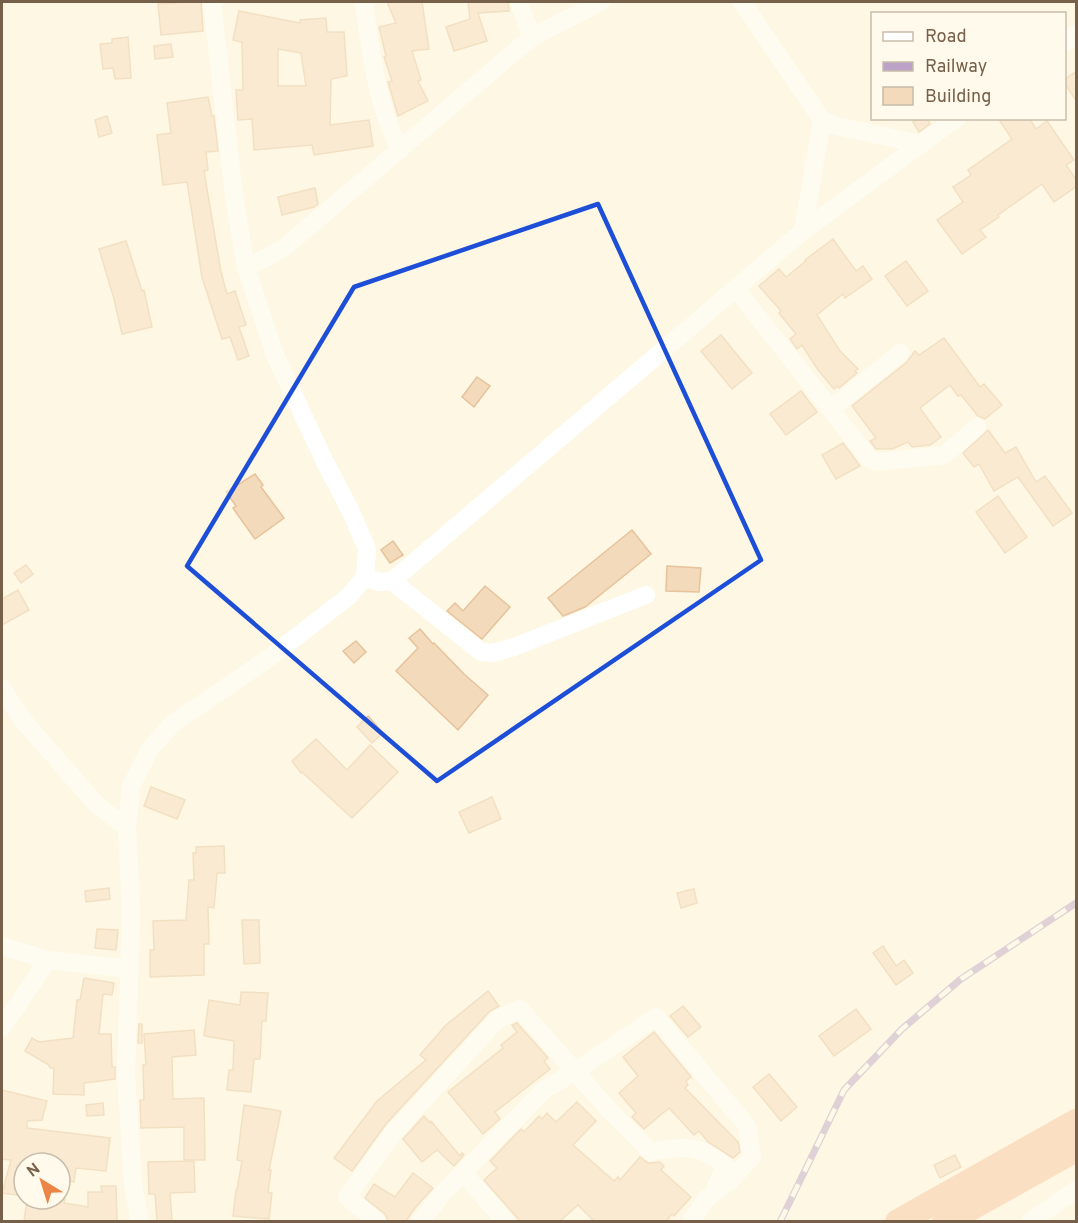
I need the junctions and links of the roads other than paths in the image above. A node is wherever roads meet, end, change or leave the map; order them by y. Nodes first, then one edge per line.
1 (212, 2) edge
2 (358, 2) edge
3 (519, 2) edge
4 (601, 2) edge
5 (742, 2) edge
6 (532, 38) junction
7 (822, 120) junction
8 (954, 120) edge
9 (921, 144) junction
10 (400, 150) junction
11 (802, 231) junction
12 (246, 267) junction
13 (736, 289) junction
14 (900, 353) dead end
15 (831, 409) junction
16 (977, 427) dead end
17 (365, 577) junction
18 (392, 580) junction
19 (646, 595) dead end
20 (2, 688) edge
21 (127, 828) junction
22 (2, 946) edge
23 (48, 960) junction
24 (130, 969) junction
25 (2, 1028) edge
26 (574, 1072) junction
27 (1077, 1122) edge
28 (1077, 1149) edge
29 (464, 1173) junction
30 (1077, 1190) edge
31 (713, 1194) junction
32 (140, 1221) edge
33 (376, 1221) edge
34 (420, 1221) edge
35 (506, 1221) edge
36 (691, 1221) edge
37 (898, 1221) edge
38 (945, 1221) edge
39 (1030, 1221) edge

1 - 12 street
2 - 10 street
3 - 6 street
4 - 6 street
5 - 7 street
6 - 10 street
7 - 9 street
7 - 11 street
8 - 9 street
9 - 11 street
10 - 12 street
11 - 13 street
12 - 17 street
13 - 15 street
13 - 18 street
14 - 15 street
15 - 16 street
17 - 18 street
17 - 21 street
18 - 19 street
20 - 21 street
21 - 24 street
22 - 23 street
23 - 24 street
23 - 25 street
24 - 32 street
26 - 29 street
26 - 31 street
26 - 31 street
26 - 33 street
27 - 37 highway
28 - 38 highway
29 - 34 street
29 - 35 street
30 - 39 street
31 - 36 street

